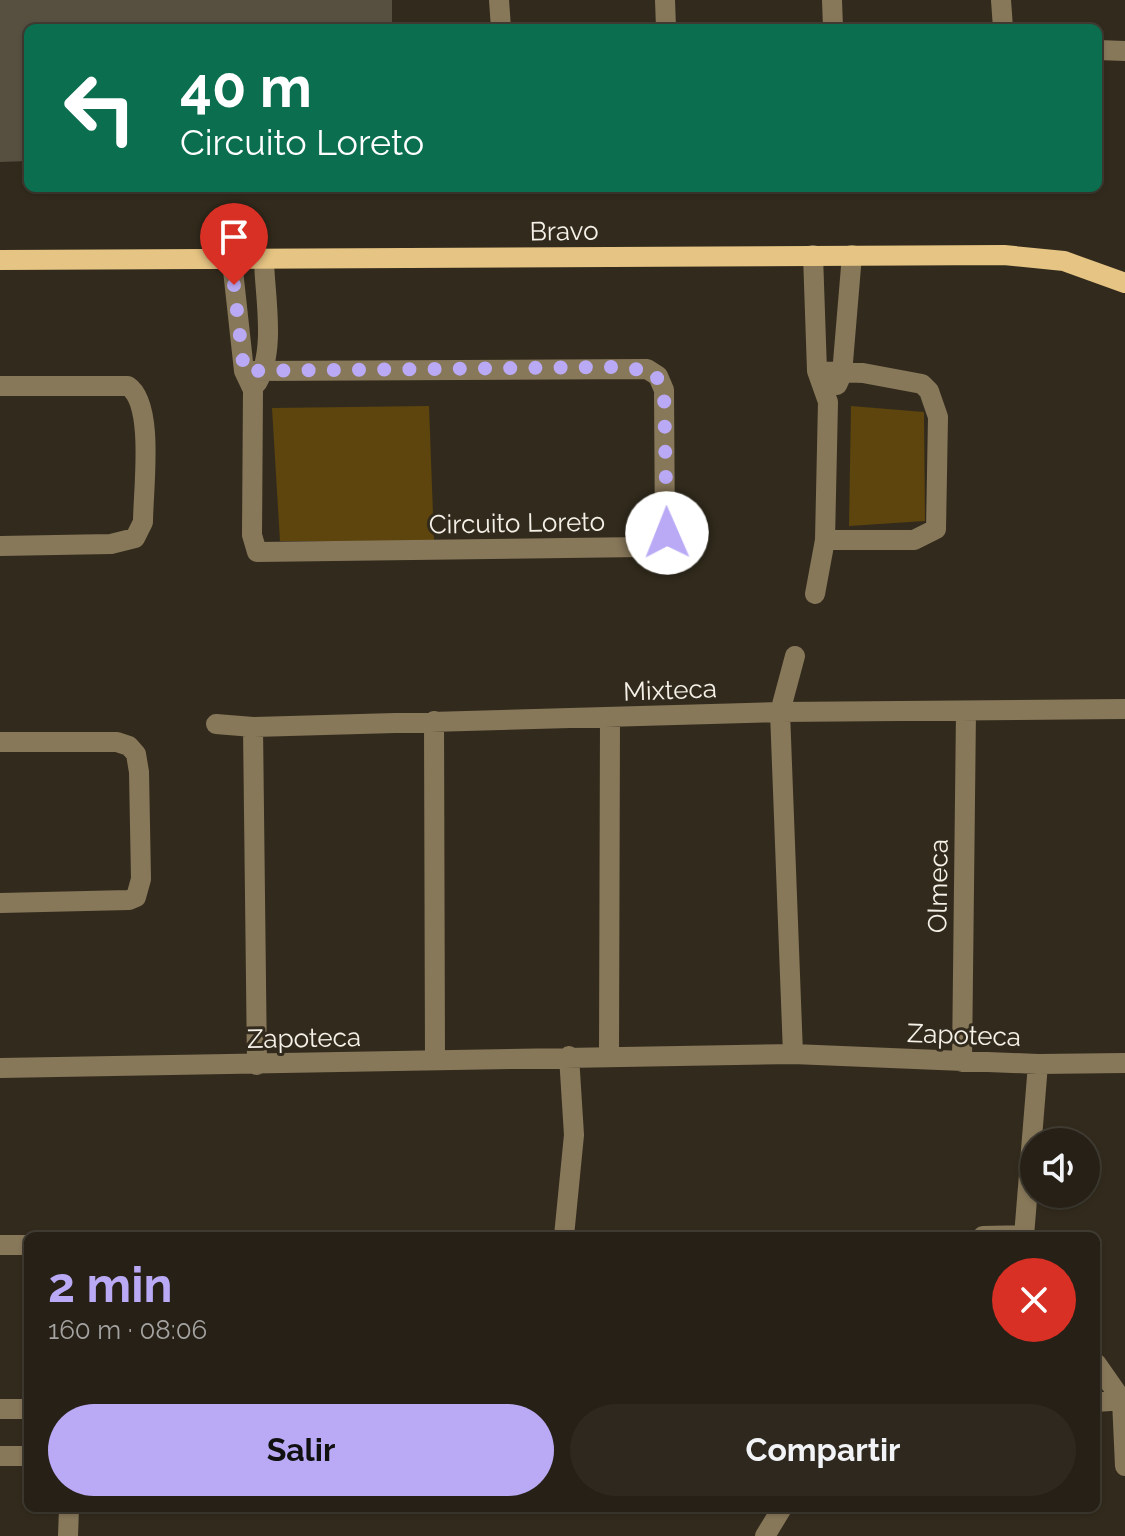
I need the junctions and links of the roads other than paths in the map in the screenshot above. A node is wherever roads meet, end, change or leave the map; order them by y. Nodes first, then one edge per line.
1 (499, 0) edge
2 (665, 0) edge
3 (832, 0) edge
4 (1001, 0) edge
5 (501, 24) edge
6 (666, 24) edge
7 (833, 24) edge
8 (1003, 24) edge
9 (1102, 50) edge
10 (1125, 51) edge
11 (813, 255) junction
12 (852, 255) junction
13 (0, 260) edge
14 (232, 261) junction
15 (264, 261) junction
16 (1125, 283) edge
17 (817, 371) junction
18 (842, 374) junction
19 (253, 377) junction
20 (0, 386) edge
21 (828, 402) junction
22 (825, 540) junction
23 (0, 546) edge
24 (815, 594) dead end
25 (795, 656) dead end
26 (1125, 709) edge
27 (966, 711) junction
28 (780, 712) junction
29 (610, 719) junction
30 (434, 721) junction
31 (216, 724) dead end
32 (253, 727) junction
33 (0, 742) edge
34 (0, 903) edge
35 (793, 1054) junction
36 (569, 1056) junction
37 (609, 1056) junction
38 (435, 1061) junction
39 (962, 1062) junction
40 (1125, 1063) edge
41 (1038, 1064) junction
42 (257, 1065) junction
43 (0, 1068) edge
44 (564, 1232) edge
45 (1024, 1232) edge
46 (0, 1245) edge
47 (24, 1245) edge
48 (1100, 1368) edge
49 (1124, 1400) edge
50 (1100, 1402) edge
51 (0, 1409) edge
52 (24, 1409) edge
53 (0, 1456) edge
54 (24, 1456) edge
55 (1125, 1466) edge
56 (69, 1512) edge
57 (780, 1512) edge
58 (68, 1536) edge
59 (765, 1536) edge

1 - 5 street
2 - 6 street
3 - 7 street
4 - 8 street
9 - 10 street
11 - 12 main road, Bravo
11 - 15 main road, Bravo
11 - 17 street
12 - 16 main road, Bravo
12 - 18 street
13 - 14 main road, Bravo
14 - 15 main road, Bravo
14 - 19 street
15 - 19 street
17 - 18 street
17 - 21 street
18 - 21 street
18 - 22 street
19 - 19 street, Circuito Loreto
20 - 23 street
21 - 22 street
22 - 24 street
25 - 28 street
26 - 27 street, Mixteca
27 - 28 street, Mixteca
27 - 39 street, Olmeca
28 - 29 street, Mixteca
28 - 35 street
29 - 30 street, Mixteca
29 - 37 street
30 - 32 street, Mixteca
30 - 38 street
31 - 32 street, Mixteca
32 - 42 street
33 - 34 street
35 - 37 street, Zapoteca
35 - 39 street, Zapoteca
36 - 37 street, Zapoteca
36 - 38 street, Zapoteca
36 - 44 street
38 - 42 street, Zapoteca
39 - 41 street, Zapoteca
40 - 41 street, Zapoteca
41 - 45 street
42 - 43 street, Zapoteca
46 - 47 street
48 - 49 street
49 - 50 street
49 - 55 street
51 - 52 street
53 - 54 street
56 - 58 street
57 - 59 street

